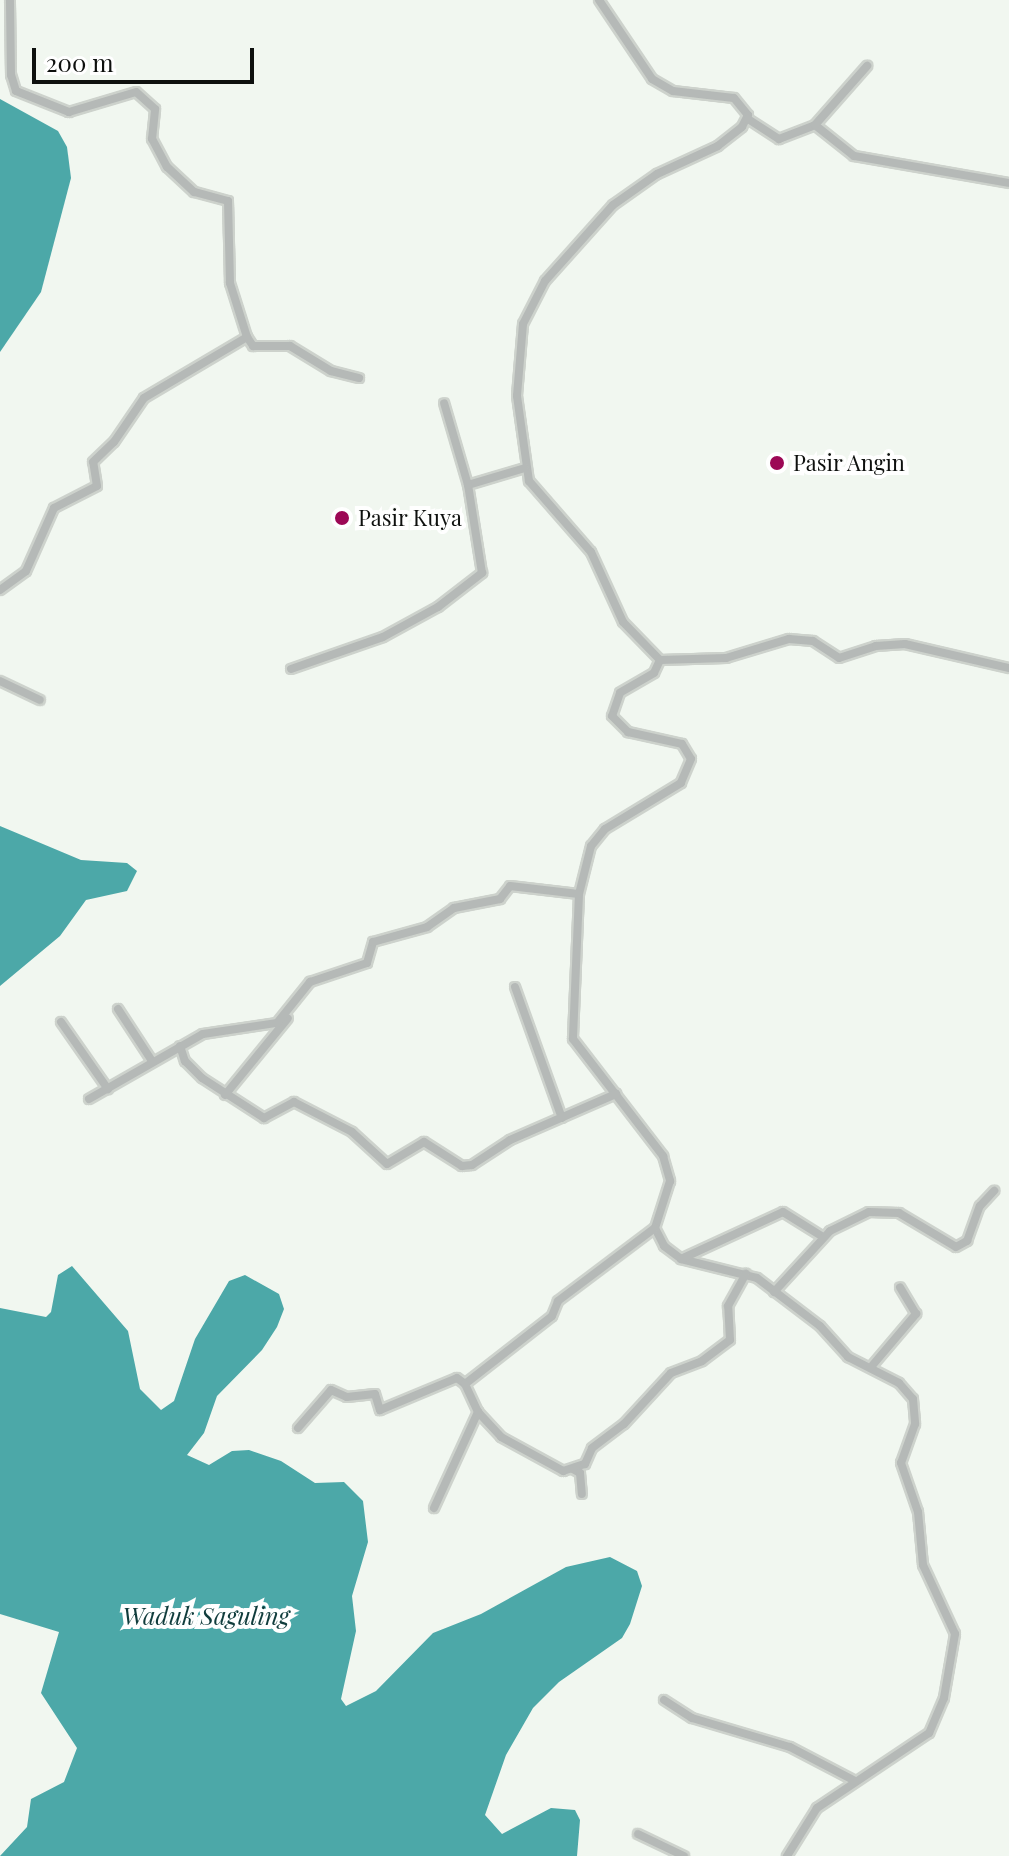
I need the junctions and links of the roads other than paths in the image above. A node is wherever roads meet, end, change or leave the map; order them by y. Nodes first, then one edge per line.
1 (10, 0) edge
2 (599, 0) edge
3 (867, 66) dead end
4 (748, 119) junction
5 (815, 125) junction
6 (1009, 183) edge
7 (247, 337) junction
8 (359, 378) dead end
9 (444, 403) dead end
10 (525, 468) junction
11 (468, 485) junction
12 (0, 590) edge
13 (660, 660) junction
14 (1009, 668) edge
15 (291, 669) dead end
16 (0, 681) edge
17 (40, 700) dead end
18 (579, 894) junction
19 (515, 987) dead end
20 (118, 1009) dead end
21 (288, 1012) junction
22 (61, 1022) dead end
23 (180, 1046) junction
24 (152, 1061) junction
25 (108, 1089) junction
26 (616, 1094) junction
27 (225, 1095) junction
28 (89, 1099) dead end
29 (562, 1118) junction
30 (994, 1191) dead end
31 (655, 1228) junction
32 (823, 1237) junction
33 (681, 1259) junction
34 (746, 1274) junction
35 (900, 1287) dead end
36 (774, 1292) junction
37 (871, 1367) junction
38 (465, 1384) junction
39 (478, 1412) junction
40 (298, 1428) dead end
41 (573, 1469) junction
42 (582, 1494) dead end
43 (434, 1508) dead end
44 (664, 1700) dead end
45 (855, 1781) junction
46 (638, 1834) dead end
47 (684, 1856) edge
48 (787, 1856) edge

1 - 7 street
2 - 4 street
3 - 5 street
4 - 5 street
4 - 10 street
5 - 6 street
7 - 8 street
7 - 12 street
9 - 11 street
10 - 11 street
10 - 13 street
11 - 15 street
13 - 14 street
13 - 18 street
16 - 17 street
18 - 21 street
18 - 26 street
19 - 29 street
20 - 24 street
21 - 23 street
21 - 27 street
22 - 25 street
23 - 24 street
23 - 27 street
24 - 25 street
25 - 28 street
26 - 29 street
26 - 31 street
27 - 29 street
30 - 32 street
31 - 33 street
31 - 38 street
32 - 33 street
32 - 36 street
33 - 34 street
34 - 36 street
34 - 41 street
35 - 37 street
36 - 37 street
37 - 45 street
38 - 39 street
38 - 40 street
39 - 41 street
39 - 43 street
41 - 42 street
44 - 45 street
45 - 48 street
46 - 47 street

